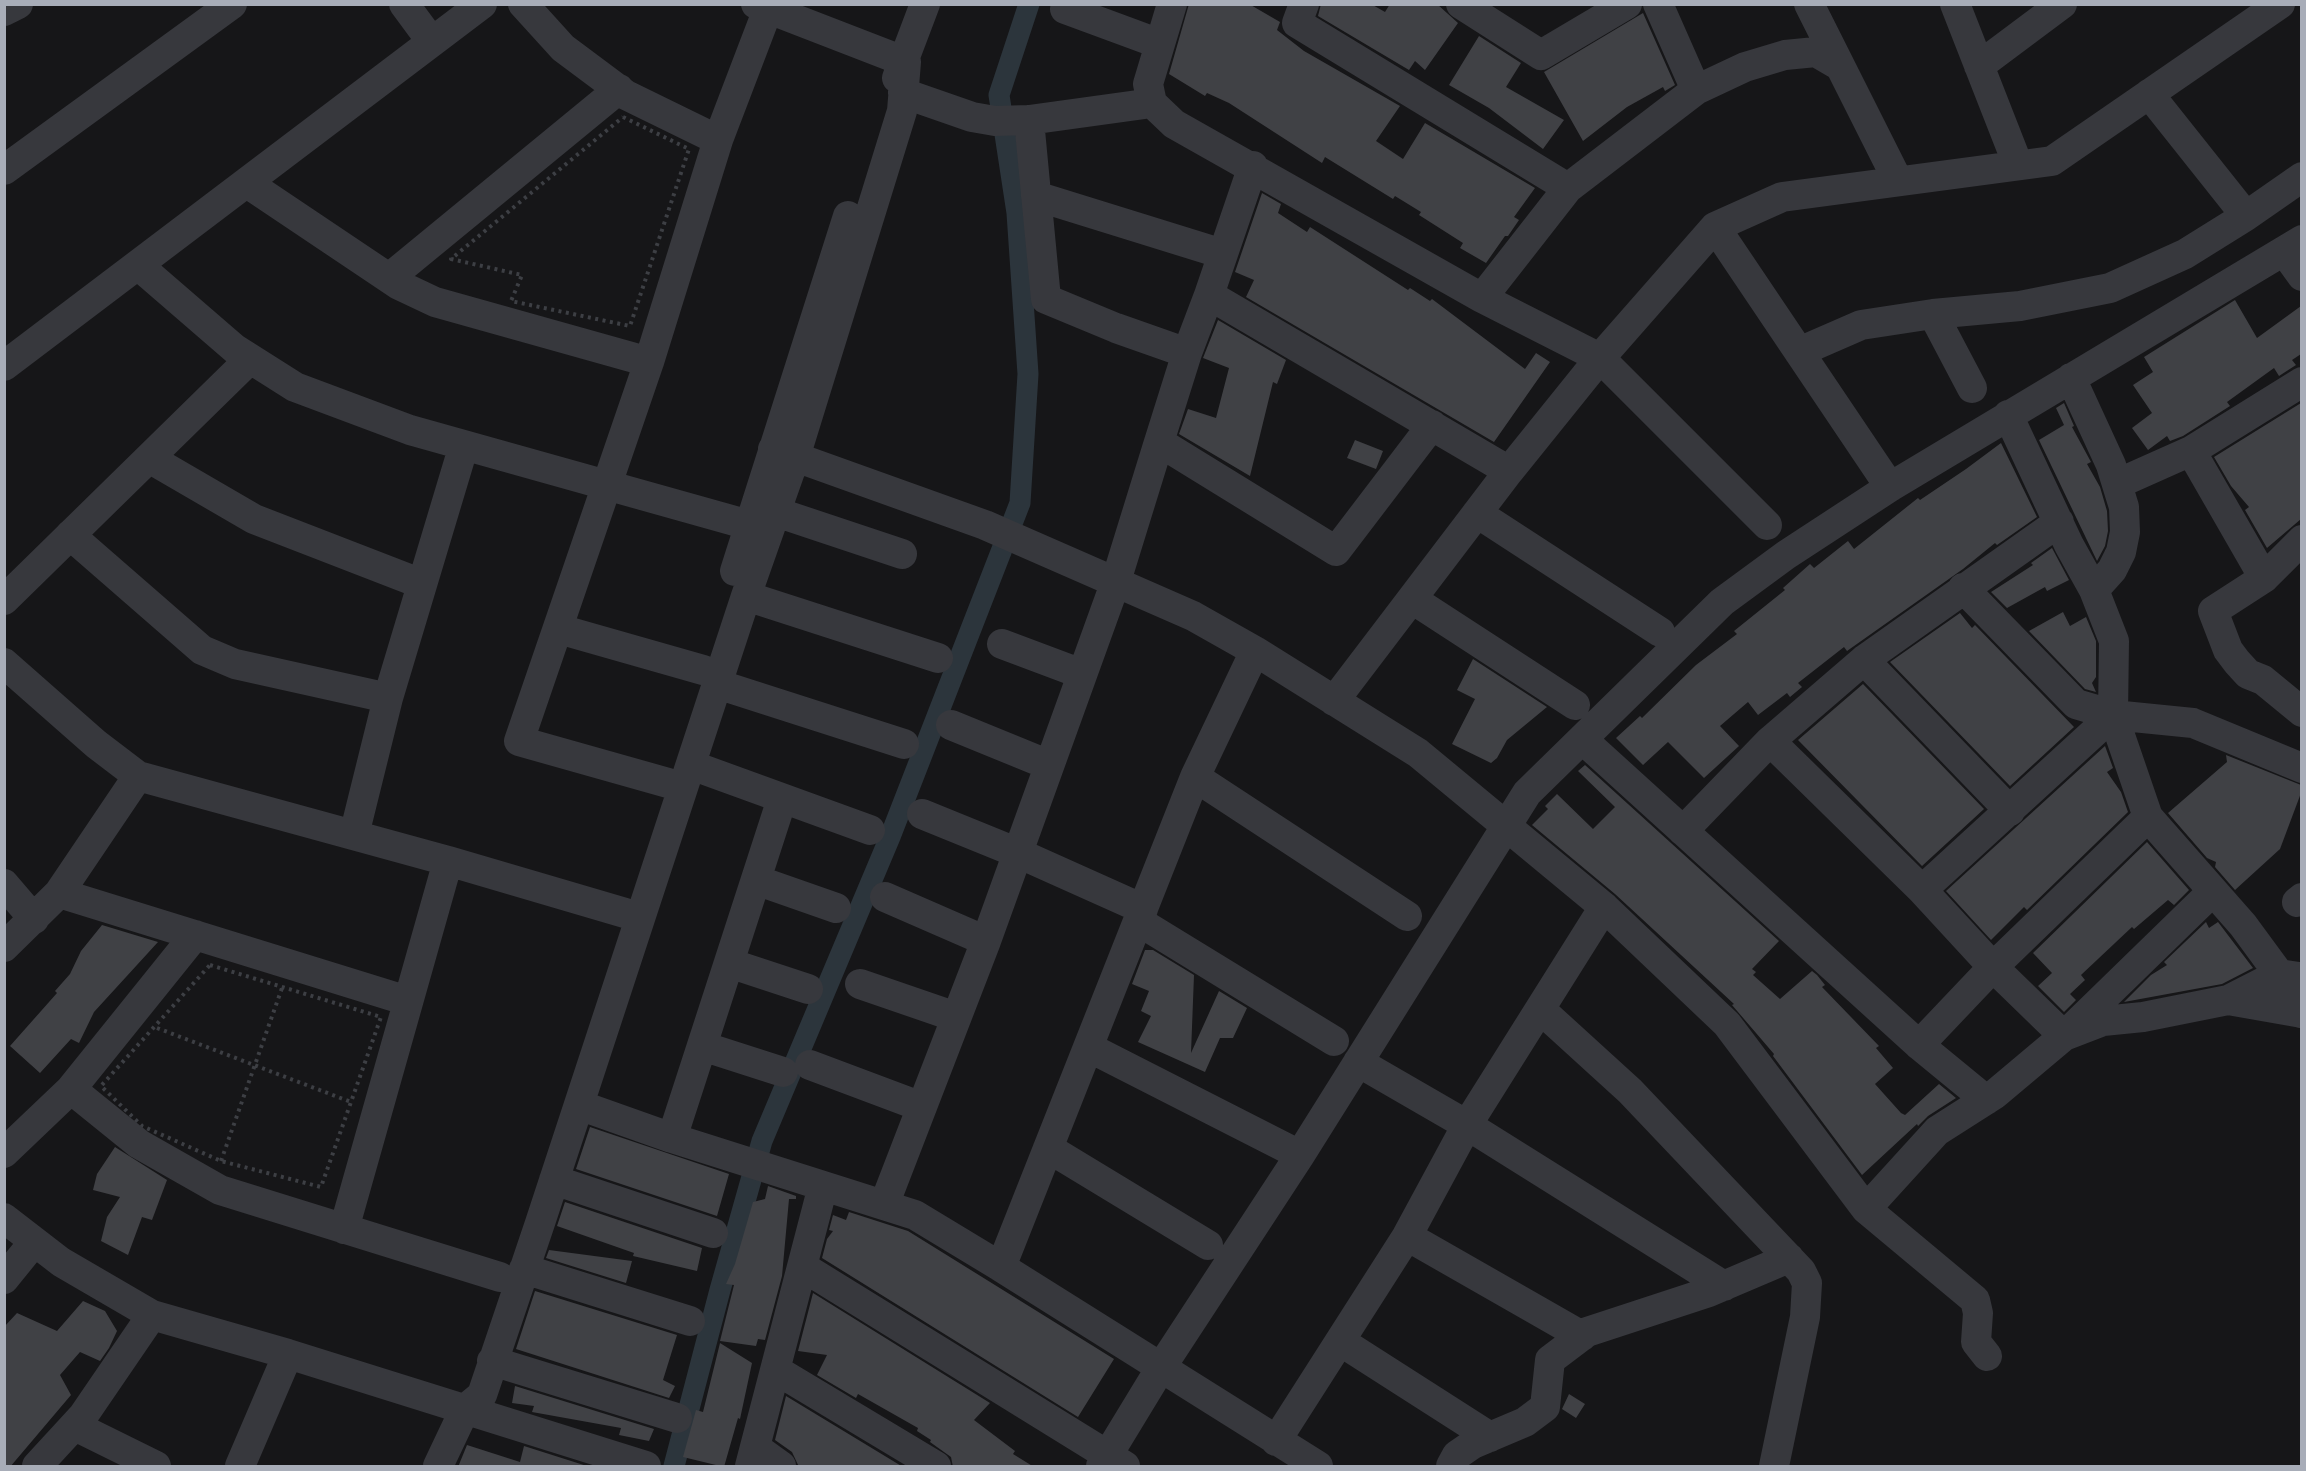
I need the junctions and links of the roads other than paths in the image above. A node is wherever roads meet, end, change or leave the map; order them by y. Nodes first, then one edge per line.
1 (18, 4) edge
2 (232, 4) edge
3 (404, 4) edge
4 (482, 4) edge
5 (523, 4) edge
6 (925, 4) edge
7 (1172, 4) edge
8 (1304, 4) edge
9 (1461, 4) edge
10 (1627, 4) edge
11 (1658, 4) edge
12 (1809, 4) edge
13 (1955, 4) edge
14 (2062, 4) edge
15 (762, 7) edge
16 (1065, 9) dead end
17 (2262, 9) edge
18 (4, 11) edge
19 (432, 42) junction
20 (1160, 44) junction
21 (906, 62) junction
22 (1840, 66) junction
23 (1979, 66) junction
24 (619, 89) junction
25 (1696, 90) junction
26 (903, 93) junction
27 (2149, 94) junction
28 (1152, 103) junction
29 (1015, 120) junction
30 (718, 140) junction
31 (2018, 165) junction
32 (1253, 166) junction
33 (4, 171) edge
34 (2301, 177) edge
35 (1898, 181) junction
36 (247, 183) junction
37 (1568, 188) junction
38 (1036, 196) junction
39 (2246, 216) junction
40 (1715, 226) junction
41 (2293, 246) edge
42 (1223, 254) junction
43 (139, 266) junction
44 (2301, 276) edge
45 (389, 278) junction
46 (1209, 295) junction
47 (1482, 298) junction
48 (1933, 314) junction
49 (1799, 351) junction
50 (1187, 353) junction
51 (1600, 358) junction
52 (250, 359) junction
53 (649, 362) junction
54 (4, 366) edge
55 (2071, 378) junction
56 (2301, 382) edge
57 (1972, 388) dead end
58 (2008, 415) junction
59 (1432, 425) junction
60 (1159, 442) junction
61 (464, 445) junction
62 (2191, 451) junction
63 (784, 453) junction
64 (149, 458) junction
65 (1509, 471) junction
66 (1881, 473) junction
67 (2117, 484) junction
68 (608, 485) junction
69 (776, 512) junction
70 (1477, 513) junction
71 (2059, 522) junction
72 (749, 525) junction
73 (1767, 525) dead end
74 (70, 535) junction
75 (2301, 540) edge
76 (902, 554) dead end
77 (2264, 578) junction
78 (1116, 580) junction
79 (422, 584) junction
80 (1963, 588) junction
81 (2094, 590) junction
82 (746, 596) junction
83 (1412, 599) junction
84 (4, 600) edge
85 (559, 629) junction
86 (1660, 632) dead end
87 (1002, 644) dead end
88 (1255, 651) junction
89 (938, 658) dead end
90 (1864, 660) junction
91 (4, 663) edge
92 (1082, 674) junction
93 (710, 677) junction
94 (388, 698) junction
95 (1334, 700) junction
96 (1575, 705) dead end
97 (2301, 712) edge
98 (2113, 715) junction
99 (951, 725) dead end
100 (1582, 739) junction
101 (1770, 741) junction
102 (904, 744) dead end
103 (691, 765) junction
104 (1049, 765) junction
105 (2301, 768) edge
106 (138, 776) junction
107 (1195, 777) junction
108 (668, 783) junction
109 (782, 799) junction
110 (2010, 811) junction
111 (922, 814) dead end
112 (1495, 816) junction
113 (2148, 817) junction
114 (870, 830) dead end
115 (1683, 831) junction
116 (354, 835) junction
117 (1018, 853) junction
118 (448, 861) junction
119 (756, 880) junction
120 (4, 884) edge
121 (1922, 890) junction
122 (2213, 891) junction
123 (59, 893) junction
124 (885, 897) dead end
125 (1604, 907) junction
126 (836, 908) dead end
127 (625, 913) junction
128 (1140, 915) junction
129 (1407, 916) dead end
130 (34, 919) junction
131 (195, 935) junction
132 (986, 941) junction
133 (4, 947) edge
134 (729, 963) junction
135 (1993, 967) junction
136 (2290, 975) edge
137 (860, 984) dead end
138 (808, 989) dead end
139 (2228, 1000) junction
140 (408, 1001) junction
141 (1540, 1009) junction
142 (2301, 1013) edge
143 (956, 1017) junction
144 (2064, 1036) junction
145 (1334, 1041) dead end
146 (1919, 1045) junction
147 (702, 1046) junction
148 (1088, 1047) junction
149 (1358, 1062) junction
150 (71, 1089) junction
151 (1986, 1100) junction
152 (579, 1105) junction
153 (922, 1107) junction
154 (1467, 1125) junction
155 (672, 1138) junction
156 (1048, 1148) junction
157 (4, 1153) edge
158 (1300, 1155) junction
159 (555, 1180) junction
160 (823, 1186) junction
161 (884, 1205) junction
162 (1866, 1209) junction
163 (4, 1218) edge
164 (344, 1229) junction
165 (713, 1233) dead end
166 (1407, 1236) junction
167 (34, 1242) junction
168 (1208, 1245) dead end
169 (1789, 1258) junction
170 (802, 1267) junction
171 (1001, 1267) junction
172 (512, 1273) junction
173 (4, 1279) edge
174 (1724, 1286) junction
175 (152, 1315) junction
176 (690, 1322) dead end
177 (1582, 1336) junction
178 (1340, 1341) junction
179 (288, 1354) junction
180 (1987, 1356) dead end
181 (492, 1361) junction
182 (1160, 1369) junction
183 (776, 1370) junction
184 (465, 1409) junction
185 (677, 1418) dead end
186 (75, 1426) junction
187 (1490, 1437) junction
188 (1276, 1441) junction
189 (753, 1457) edge
190 (1111, 1463) edge
191 (38, 1467) edge
192 (156, 1467) edge
193 (240, 1467) edge
194 (438, 1467) edge
195 (646, 1467) edge
196 (781, 1467) edge
197 (936, 1467) edge
198 (1318, 1467) edge
199 (1451, 1467) edge
200 (1774, 1467) edge

1 - 18 street
2 - 33 street
3 - 19 street
4 - 19 street
5 - 24 street
6 - 21 street
7 - 20 street
8 - 37 street
9 - 10 street
11 - 25 street
12 - 22 street
13 - 23 street
14 - 23 street
15 - 21 street
15 - 30 street
16 - 20 street
17 - 27 street
19 - 36 street
20 - 28 street
21 - 26 street
21 - 63 street
22 - 25 street
22 - 35 street
23 - 31 street
24 - 30 street
24 - 45 street
25 - 37 street
26 - 29 street
26 - 63 street
27 - 31 street
27 - 39 street
28 - 29 street
28 - 32 street
29 - 38 street
30 - 53 street
31 - 35 street
32 - 42 street
32 - 47 street
34 - 39 street
35 - 40 street
36 - 43 street
36 - 45 street
37 - 47 street
38 - 42 street
38 - 50 street
39 - 48 street
40 - 49 street
40 - 51 street
41 - 44 street
41 - 55 street
42 - 46 street
43 - 52 street
43 - 54 street
45 - 53 street
46 - 50 street
46 - 59 street
47 - 51 street
48 - 49 street
48 - 57 street
49 - 66 street
50 - 60 street
51 - 65 street
51 - 73 street
52 - 61 street
52 - 64 street
53 - 68 street
55 - 58 street
55 - 67 street
56 - 62 street
58 - 66 street
58 - 71 street
59 - 60 street
59 - 65 street
60 - 78 street
61 - 68 street
61 - 79 street
62 - 67 street
62 - 77 street
63 - 69 street
63 - 72 street
63 - 78 street
64 - 74 street
64 - 79 street
65 - 70 street
66 - 100 street
67 - 81 street
68 - 72 street
68 - 85 street
69 - 76 street
69 - 82 street
70 - 83 street
70 - 86 street
71 - 80 street
71 - 81 street
72 - 93 street
74 - 84 street
74 - 94 street
75 - 77 street
77 - 97 street
78 - 88 street
78 - 92 street
79 - 94 street
80 - 90 street
80 - 98 street
81 - 98 street
82 - 89 street
82 - 93 street
83 - 95 street
83 - 96 street
85 - 93 street
85 - 108 street
87 - 92 street
88 - 95 street
88 - 107 street
90 - 101 street
90 - 110 street
91 - 106 street
92 - 104 street
93 - 102 street
93 - 103 street
93 - 108 street
94 - 116 street
95 - 112 street
98 - 105 street
98 - 110 street
98 - 113 street
99 - 104 street
100 - 112 street
100 - 115 street
101 - 115 street
101 - 121 street
103 - 109 street
103 - 152 street
104 - 117 street
106 - 116 street
106 - 123 street
107 - 128 street
107 - 129 street
108 - 127 street
109 - 114 street
109 - 119 street
110 - 121 street
111 - 117 street
112 - 125 street
112 - 149 street
113 - 122 street
113 - 135 street
115 - 146 street
116 - 118 street
117 - 128 street
117 - 132 street
118 - 127 street
118 - 140 street
119 - 126 street
119 - 134 street
120 - 130 street
121 - 135 street
122 - 136 street
122 - 144 street
123 - 130 street
123 - 131 street
124 - 132 street
125 - 141 street
125 - 162 street
127 - 172 street
128 - 145 street
128 - 148 street
130 - 133 street
131 - 140 street
131 - 150 street
132 - 143 street
134 - 138 street
134 - 147 street
135 - 144 street
135 - 146 street
136 - 139 street
136 - 142 street
137 - 143 street
139 - 142 street
139 - 144 street
140 - 164 street
141 - 154 street
141 - 169 street
143 - 153 street
144 - 151 street
146 - 151 street
147 - 153 street
147 - 155 street
148 - 156 street
148 - 158 street
149 - 154 street
149 - 158 street
150 - 157 street
150 - 164 street
151 - 162 street
152 - 155 street
152 - 159 street
153 - 161 street
154 - 166 street
154 - 174 street
155 - 160 street
156 - 168 street
156 - 171 street
158 - 182 street
159 - 165 street
159 - 172 street
160 - 161 street
160 - 170 street
161 - 171 street
162 - 180 street
163 - 167 street
164 - 172 street
166 - 177 street
166 - 178 street
167 - 173 street
167 - 175 street
169 - 174 street
169 - 200 street
170 - 183 street
170 - 190 street
171 - 182 street
172 - 176 street
172 - 181 street
172 - 184 street
174 - 177 street
175 - 179 street
175 - 186 street
177 - 187 street
178 - 187 street
178 - 188 street
179 - 184 street
179 - 193 street
181 - 184 street
181 - 185 street
182 - 188 street
182 - 190 street
183 - 189 street
183 - 197 street
184 - 194 street
184 - 195 street
186 - 191 street
186 - 192 street
187 - 199 street
188 - 198 street
189 - 196 street

